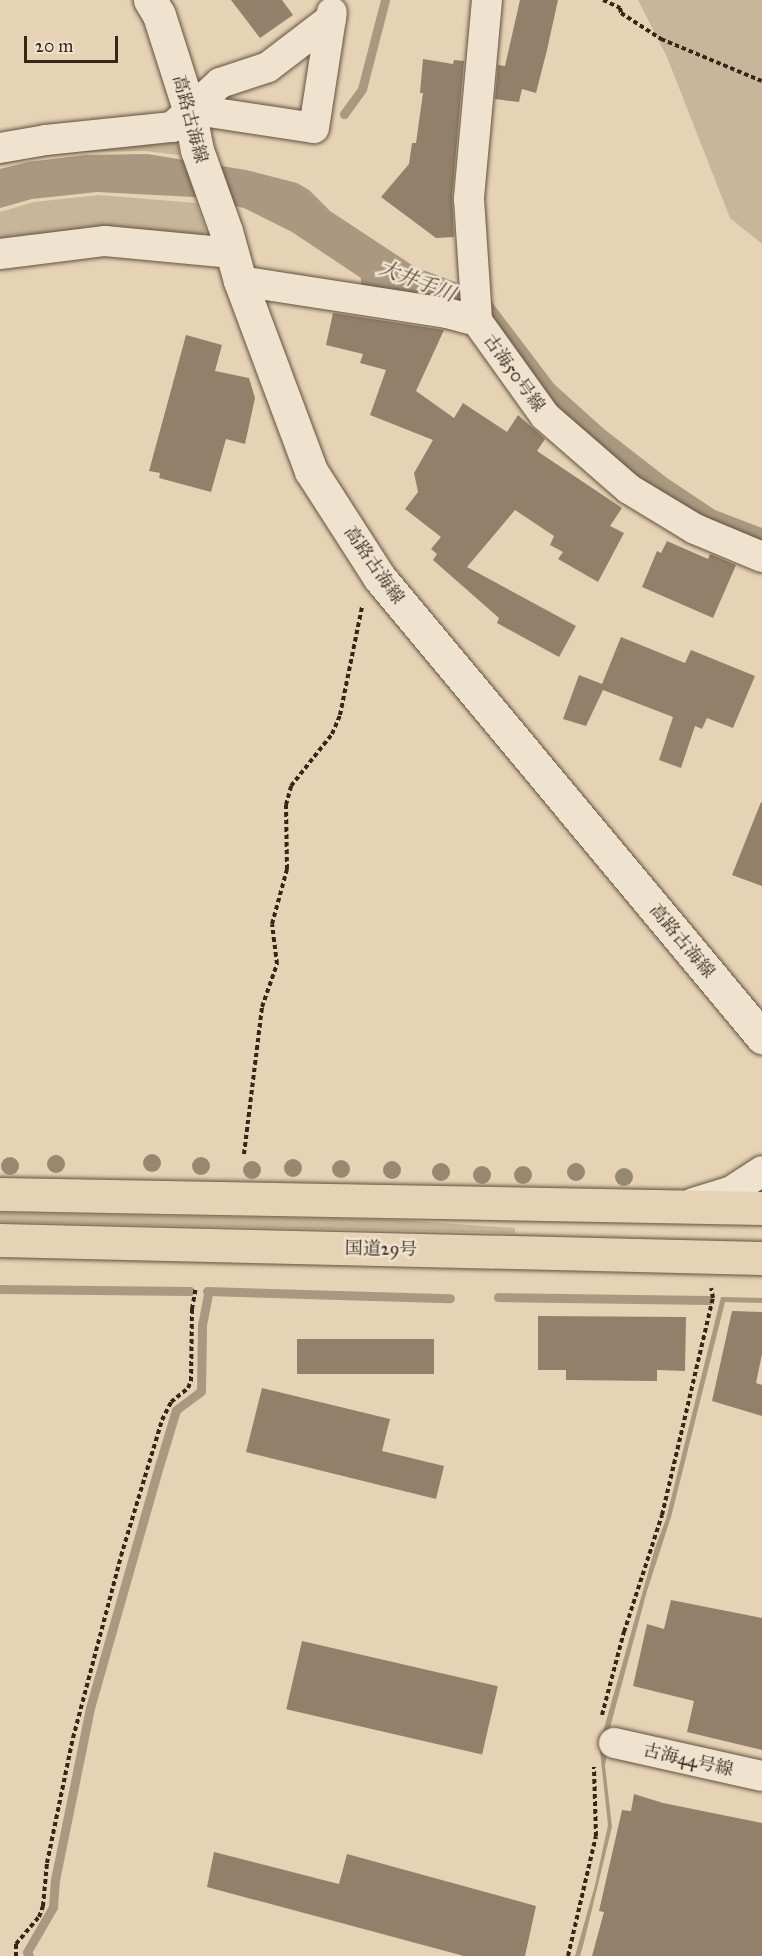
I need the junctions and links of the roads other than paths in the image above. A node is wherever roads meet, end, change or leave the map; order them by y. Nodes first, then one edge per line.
1 (150, 0) edge
2 (487, 0) edge
3 (333, 9) edge
4 (189, 110) junction
5 (0, 148) edge
6 (0, 254) edge
7 (233, 255) junction
8 (477, 321) junction
9 (762, 557) edge
10 (762, 1037) edge
11 (762, 1171) edge
12 (0, 1194) edge
13 (681, 1207) junction
14 (762, 1208) edge
15 (0, 1240) edge
16 (762, 1257) edge
17 (605, 1741) road end
18 (762, 1776) edge

1 - 4 main road, 高路古海線
2 - 8 street, 古海50号線
3 - 4 street
3 - 4 street
4 - 5 street
4 - 7 main road, 高路古海線
6 - 7 street
7 - 8 street
7 - 10 main road, 高路古海線
8 - 9 street, 古海50号線
11 - 13 street
12 - 13 highway
13 - 14 highway
15 - 16 highway, 国道29号
17 - 18 street, 古海44号線

